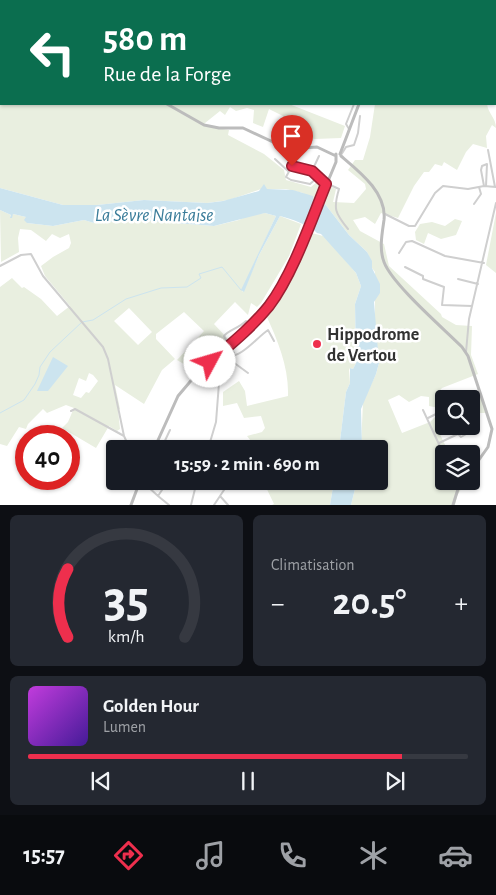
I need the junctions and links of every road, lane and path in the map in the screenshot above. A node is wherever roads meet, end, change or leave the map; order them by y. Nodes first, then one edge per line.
1 (169, 105) edge
2 (354, 105) edge
3 (359, 105) edge
4 (360, 116) dead end
5 (349, 129) junction
6 (293, 142) dead end
7 (291, 150) junction
8 (488, 150) dead end
9 (319, 156) dead end
10 (339, 156) junction
11 (275, 159) dead end
12 (292, 166) junction
13 (288, 171) junction
14 (312, 171) junction
15 (318, 177) junction
16 (326, 184) junction
17 (485, 186) junction
18 (479, 187) junction
19 (496, 187) edge
20 (496, 203) edge
21 (474, 204) dead end
22 (385, 214) junction
23 (348, 229) dead end
24 (399, 253) dead end
25 (484, 263) junction
26 (0, 266) edge
27 (405, 267) dead end
28 (287, 275) junction
29 (458, 279) dead end
30 (478, 284) junction
31 (472, 306) junction
32 (246, 321) dead end
33 (274, 342) dead end
34 (229, 344) junction
35 (466, 352) junction
36 (235, 355) junction
37 (233, 362) junction
38 (248, 373) dead end
39 (481, 391) joint
40 (423, 410) dead end
41 (71, 411) dead end
42 (435, 414) edge
43 (427, 418) junction
44 (170, 430) dead end
45 (494, 430) edge
46 (458, 434) joint
47 (456, 435) edge
48 (124, 436) junction
49 (126, 440) edge
50 (158, 440) edge
51 (165, 440) edge
52 (211, 440) edge
53 (438, 443) joint
54 (480, 458) edge
55 (137, 490) edge
56 (151, 490) edge
57 (162, 490) edge
58 (195, 490) edge
59 (224, 490) edge
60 (458, 490) edge
61 (158, 496) junction
62 (220, 496) junction
63 (131, 505) edge
64 (169, 505) edge
65 (191, 505) edge
66 (214, 505) edge
67 (228, 505) edge
68 (453, 505) edge

1 - 7 street
2 - 5 street
3 - 5 street
4 - 10 street
5 - 10 street
6 - 7 street
7 - 10 street
7 - 12 street
8 - 19 street
9 - 14 street
10 - 16 street
10 - 22 street
11 - 13 street
12 - 13 street
12 - 14 street
13 - 15 street
14 - 15 street
15 - 16 street
16 - 23 street
16 - 28 street
17 - 17 street
17 - 18 street
17 - 19 street
18 - 21 street
18 - 22 street
20 - 25 street
22 - 35 street
24 - 25 street
25 - 30 street
26 - 48 street
27 - 31 street
28 - 34 street
28 - 34 street
29 - 30 street
30 - 31 street
31 - 35 street
32 - 34 street
33 - 36 street
34 - 36 street
34 - 50 street
35 - 39 street
36 - 37 street
37 - 38 street
37 - 52 street
39 - 45 street
40 - 43 street
41 - 48 street
42 - 43 street
43 - 53 street
44 - 51 street
45 - 54 street
46 - 46 street
47 - 53 street
48 - 49 street
55 - 63 street
56 - 61 street
57 - 61 street
58 - 65 street
59 - 62 street
60 - 68 street
61 - 64 street
62 - 66 street
62 - 67 street

